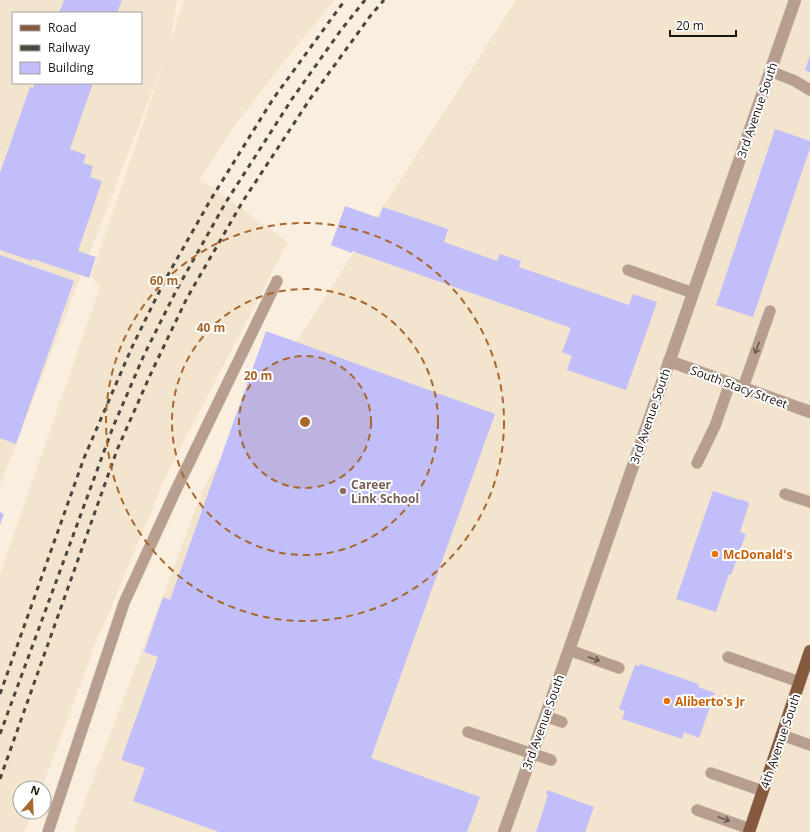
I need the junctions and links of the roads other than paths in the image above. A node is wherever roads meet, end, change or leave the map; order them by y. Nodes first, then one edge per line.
1 (795, 0) edge
2 (770, 71) junction
3 (810, 90) edge
4 (628, 270) dead end
5 (277, 281) dead end
6 (693, 293) junction
7 (770, 311) dead end
8 (669, 361) junction
9 (730, 383) junction
10 (743, 388) junction
11 (810, 412) edge
12 (697, 463) dead end
13 (785, 494) dead end
14 (810, 502) edge
15 (569, 650) junction
16 (810, 651) edge
17 (728, 657) dead end
18 (619, 668) dead end
19 (800, 682) junction
20 (545, 716) junction
21 (562, 722) dead end
22 (468, 732) dead end
23 (782, 735) junction
24 (810, 745) edge
25 (532, 754) junction
26 (551, 760) dead end
27 (711, 773) dead end
28 (763, 791) junction
29 (697, 810) dead end
30 (750, 830) edge
31 (48, 832) edge
32 (504, 832) edge

1 - 2 street, 3rd Avenue South
2 - 3 lane
2 - 6 street, 3rd Avenue South
4 - 6 lane
5 - 31 lane
6 - 8 street, 3rd Avenue South
7 -> 10 lane
8 - 9 street, South Stacy Street
8 - 15 street, 3rd Avenue South
9 - 10 street, South Stacy Street
9 - 12 lane
10 - 11 street, South Stacy Street
13 - 14 lane
15 -> 18 lane
15 - 20 street, 3rd Avenue South
16 - 19 main road, 4th Avenue South
17 - 19 lane
19 - 23 main road, 4th Avenue South
20 - 21 lane
20 - 25 street, 3rd Avenue South
22 - 25 lane
23 - 24 lane
23 - 28 main road, 4th Avenue South
25 - 26 lane
25 - 32 street, 3rd Avenue South
27 - 28 lane
28 - 30 main road, 4th Avenue South
29 -> 30 lane

